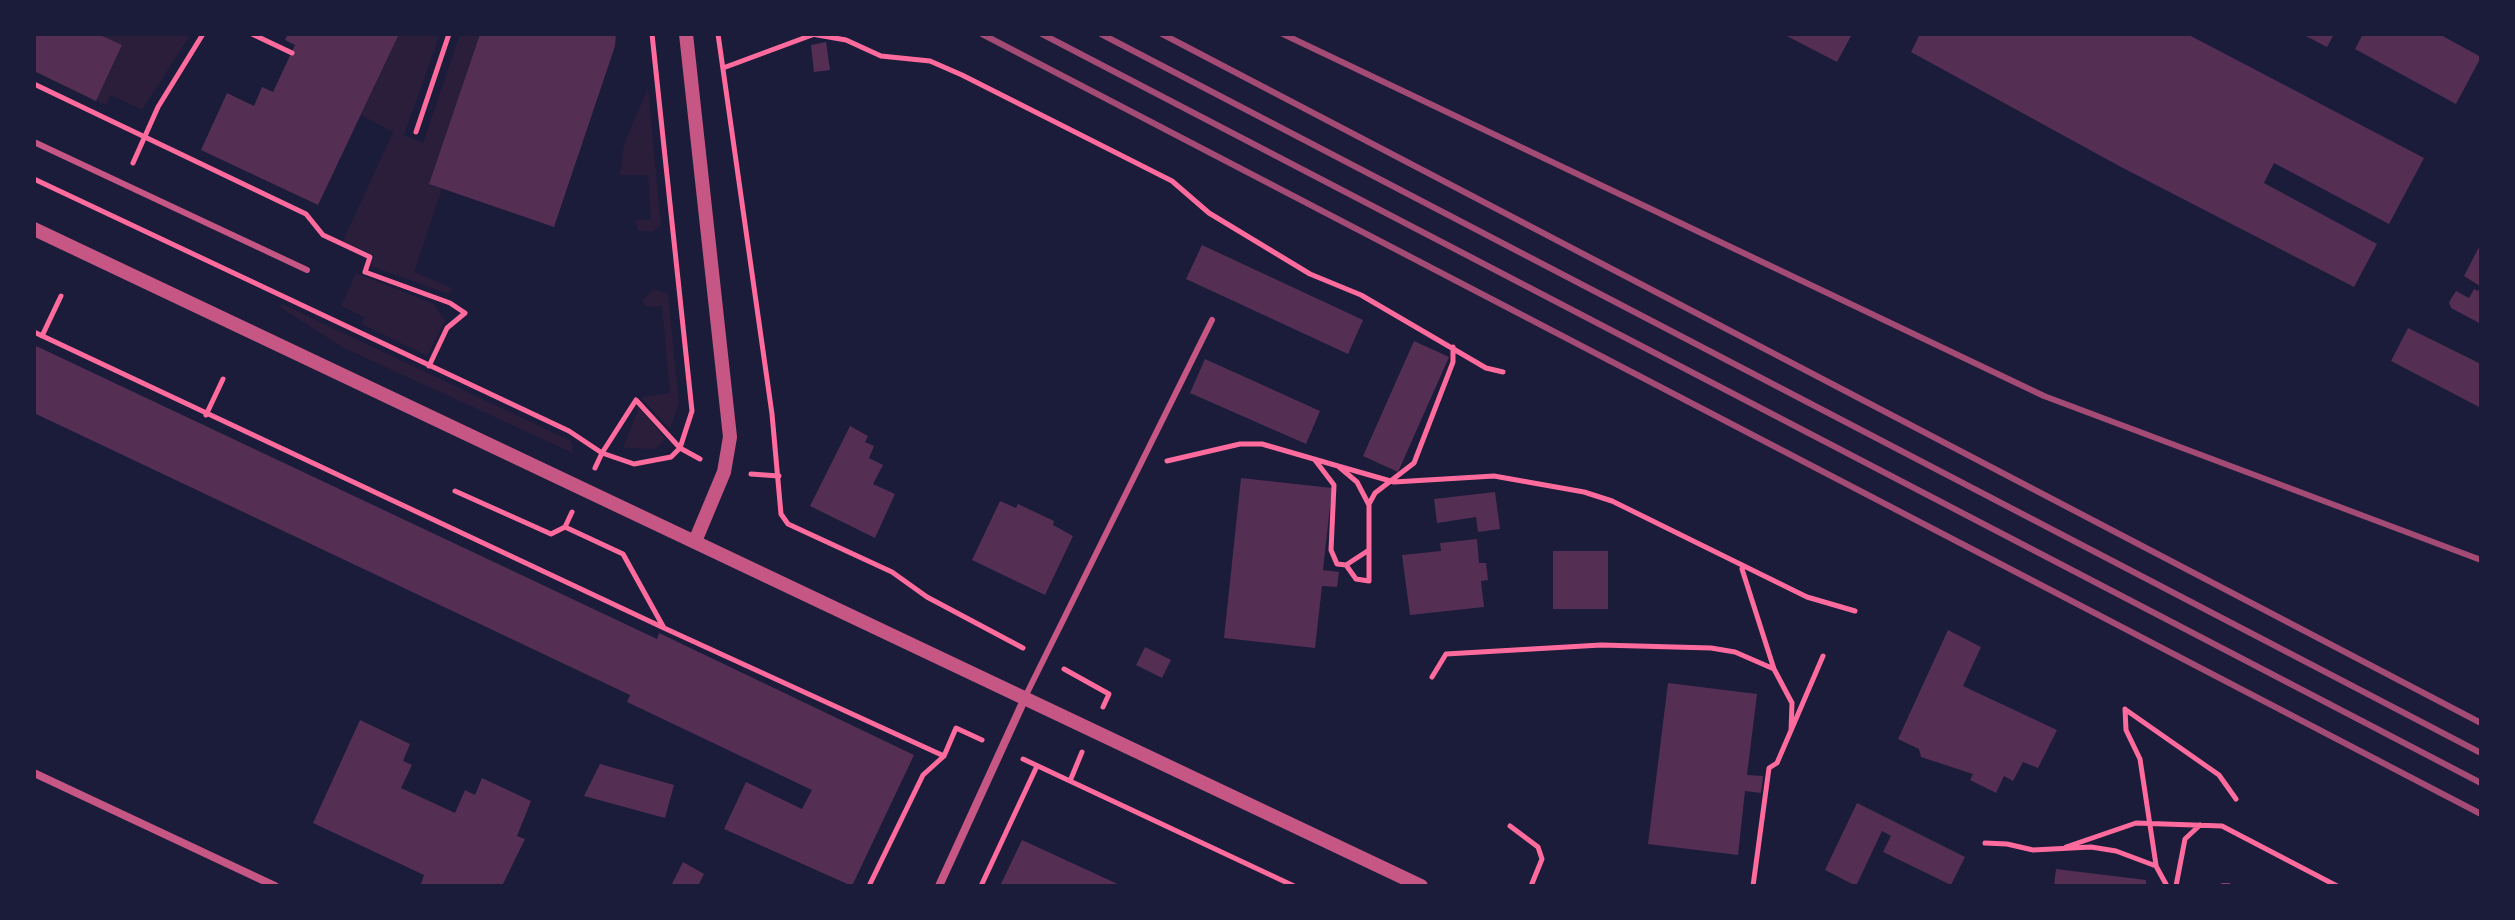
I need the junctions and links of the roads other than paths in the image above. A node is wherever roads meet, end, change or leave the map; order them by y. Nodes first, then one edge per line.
1 (686, 34) edge
2 (34, 142) edge
3 (34, 229) edge
4 (307, 270) dead end
5 (1212, 320) dead end
6 (696, 539) junction
7 (1025, 697) junction
8 (34, 773) edge
9 (275, 886) edge
10 (939, 886) edge
11 (1421, 886) edge

1 - 6 street
2 - 4 lane
3 - 6 street
5 - 7 lane
6 - 7 street
7 - 10 street
7 - 11 street
8 - 9 street

